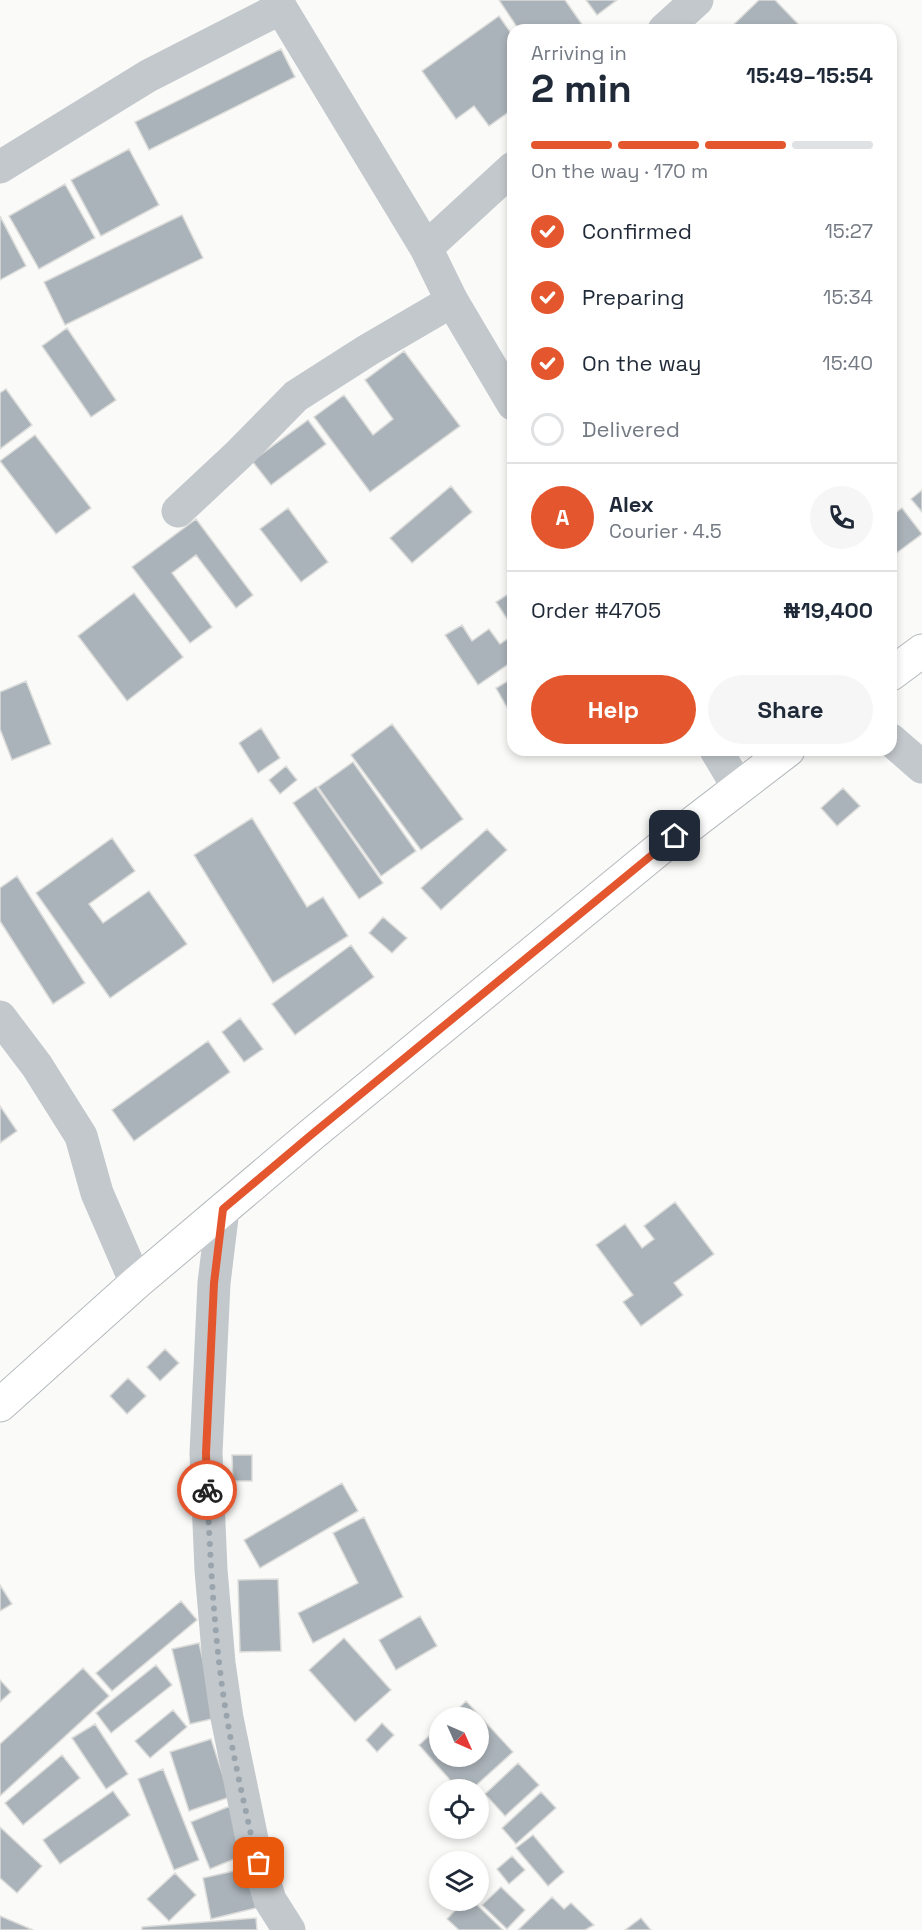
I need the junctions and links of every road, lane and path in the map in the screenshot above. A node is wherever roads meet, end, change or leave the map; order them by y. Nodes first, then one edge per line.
1 (697, 0) edge
2 (279, 4) edge
3 (671, 24) edge
4 (0, 167) edge
5 (507, 174) edge
6 (426, 248) junction
7 (452, 302) junction
8 (507, 394) edge
9 (178, 511) dead end
10 (922, 651) edge
11 (897, 670) edge
12 (897, 745) edge
13 (720, 756) edge
14 (780, 756) edge
15 (922, 766) edge
16 (738, 787) junction
17 (0, 1017) edge
18 (223, 1209) junction
19 (136, 1283) junction
20 (0, 1405) edge
21 (289, 1930) edge

1 - 3 street
2 - 4 street
2 - 6 street
5 - 6 street
6 - 7 street
7 - 8 street
7 - 9 street
10 - 11 main road
12 - 15 street
13 - 16 street
14 - 16 main road
16 - 18 main road
17 - 19 street
18 - 19 main road
18 - 21 street
19 - 20 main road

